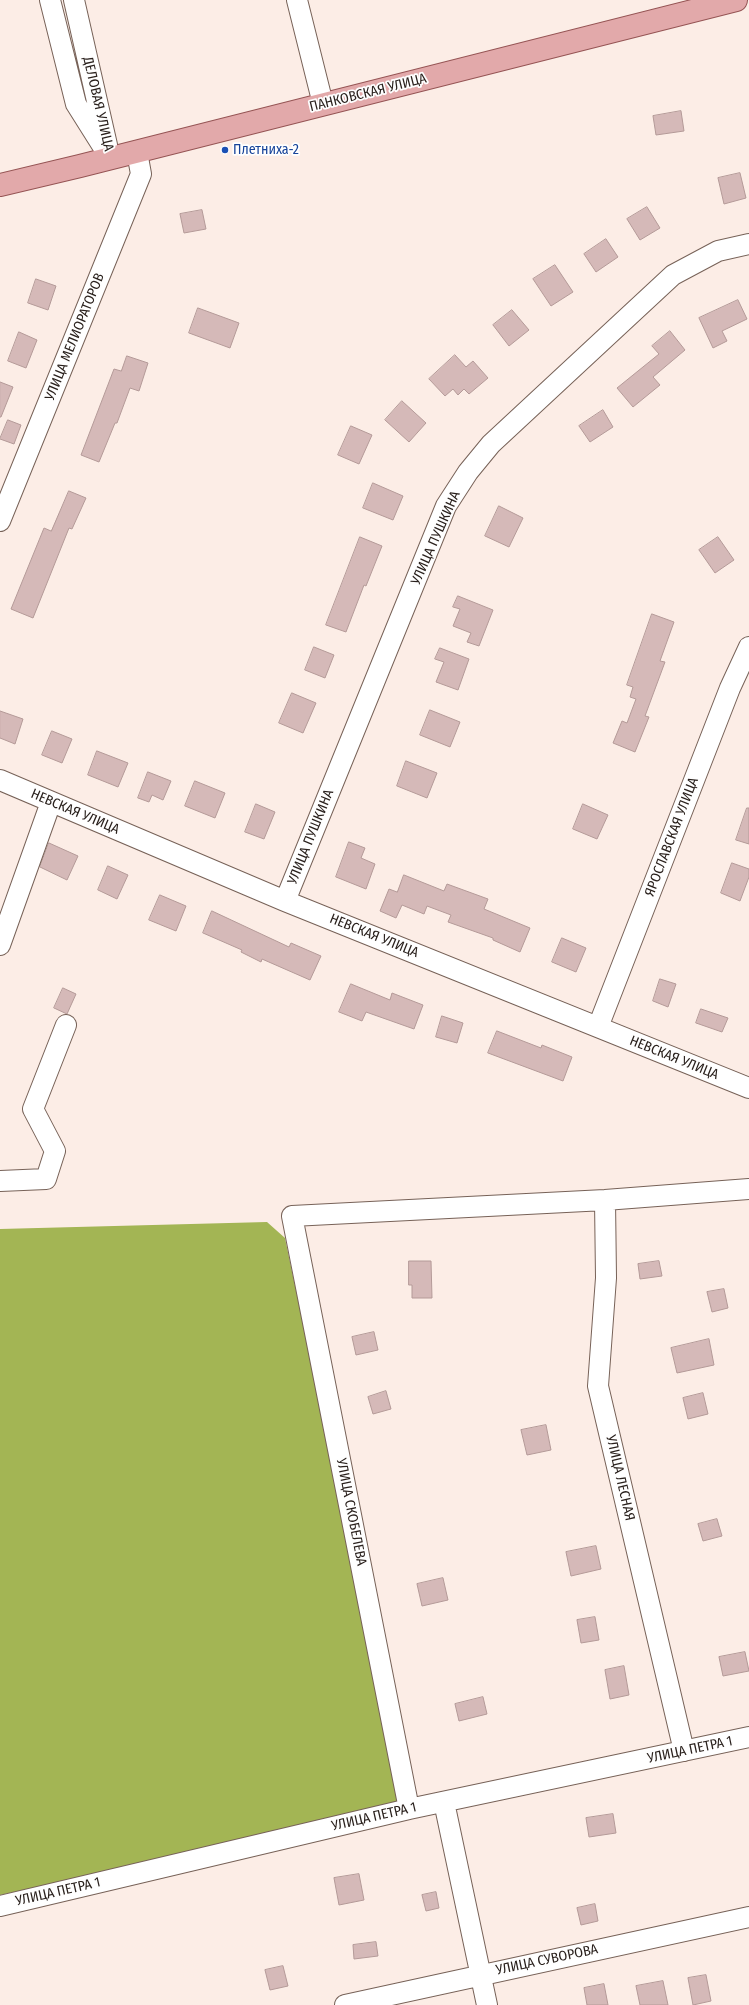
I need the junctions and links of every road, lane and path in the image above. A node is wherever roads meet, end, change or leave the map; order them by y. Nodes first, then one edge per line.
1 (50, 0) edge
2 (74, 0) edge
3 (297, 0) edge
4 (736, 0) edge
5 (700, 4) edge
6 (323, 104) junction
7 (137, 152) junction
8 (110, 158) junction
9 (0, 185) edge
10 (749, 244) edge
11 (0, 522) edge
12 (749, 647) edge
13 (749, 682) edge
14 (730, 688) junction
15 (0, 780) edge
16 (51, 802) junction
17 (285, 901) junction
18 (0, 946) edge
19 (66, 1025) dead end
20 (598, 1027) junction
21 (749, 1088) edge
22 (0, 1181) edge
23 (749, 1189) edge
24 (606, 1200) junction
25 (749, 1737) edge
26 (684, 1751) junction
27 (444, 1802) junction
28 (409, 1809) junction
29 (0, 1906) edge
30 (749, 1917) edge
31 (481, 1974) junction
32 (345, 2005) edge
33 (487, 2005) edge

1 - 8 street, ДЕЛОВАЯ УЛИЦА
2 - 8 street, ДЕЛОВАЯ УЛИЦА
3 - 6 street
4 - 5 main road, ПАНКОВСКАЯ УЛИЦА
5 - 6 main road, ПАНКОВСКАЯ УЛИЦА
6 - 7 main road, ПАНКОВСКАЯ УЛИЦА
7 - 8 main road, ПАНКОВСКАЯ УЛИЦА
7 - 11 street, УЛИЦА МЕЛИОРАТОРОВ
8 - 9 main road, ПАНКОВСКАЯ УЛИЦА
10 - 17 street, УЛИЦА ПУШКИНА
12 - 14 street, ЯРОСЛАВСКАЯ УЛИЦА
13 - 14 street
14 - 20 street, ЯРОСЛАВСКАЯ УЛИЦА
15 - 16 street, НЕВСКАЯ УЛИЦА
16 - 17 street, НЕВСКАЯ УЛИЦА
16 - 18 street
17 - 20 street, НЕВСКАЯ УЛИЦА
19 - 22 street
20 - 21 street, НЕВСКАЯ УЛИЦА
23 - 24 street
24 - 26 street, УЛИЦА ЛЕСНАЯ
24 - 28 street, УЛИЦА СКОБЕЛЕВА
25 - 26 street, УЛИЦА ПЕТРА 1
26 - 27 street, УЛИЦА ПЕТРА 1
27 - 28 street, УЛИЦА ПЕТРА 1
27 - 31 street
28 - 29 street, УЛИЦА ПЕТРА 1
30 - 31 street, УЛИЦА СУВОРОВА
31 - 32 street, УЛИЦА СУВОРОВА
31 - 33 street

